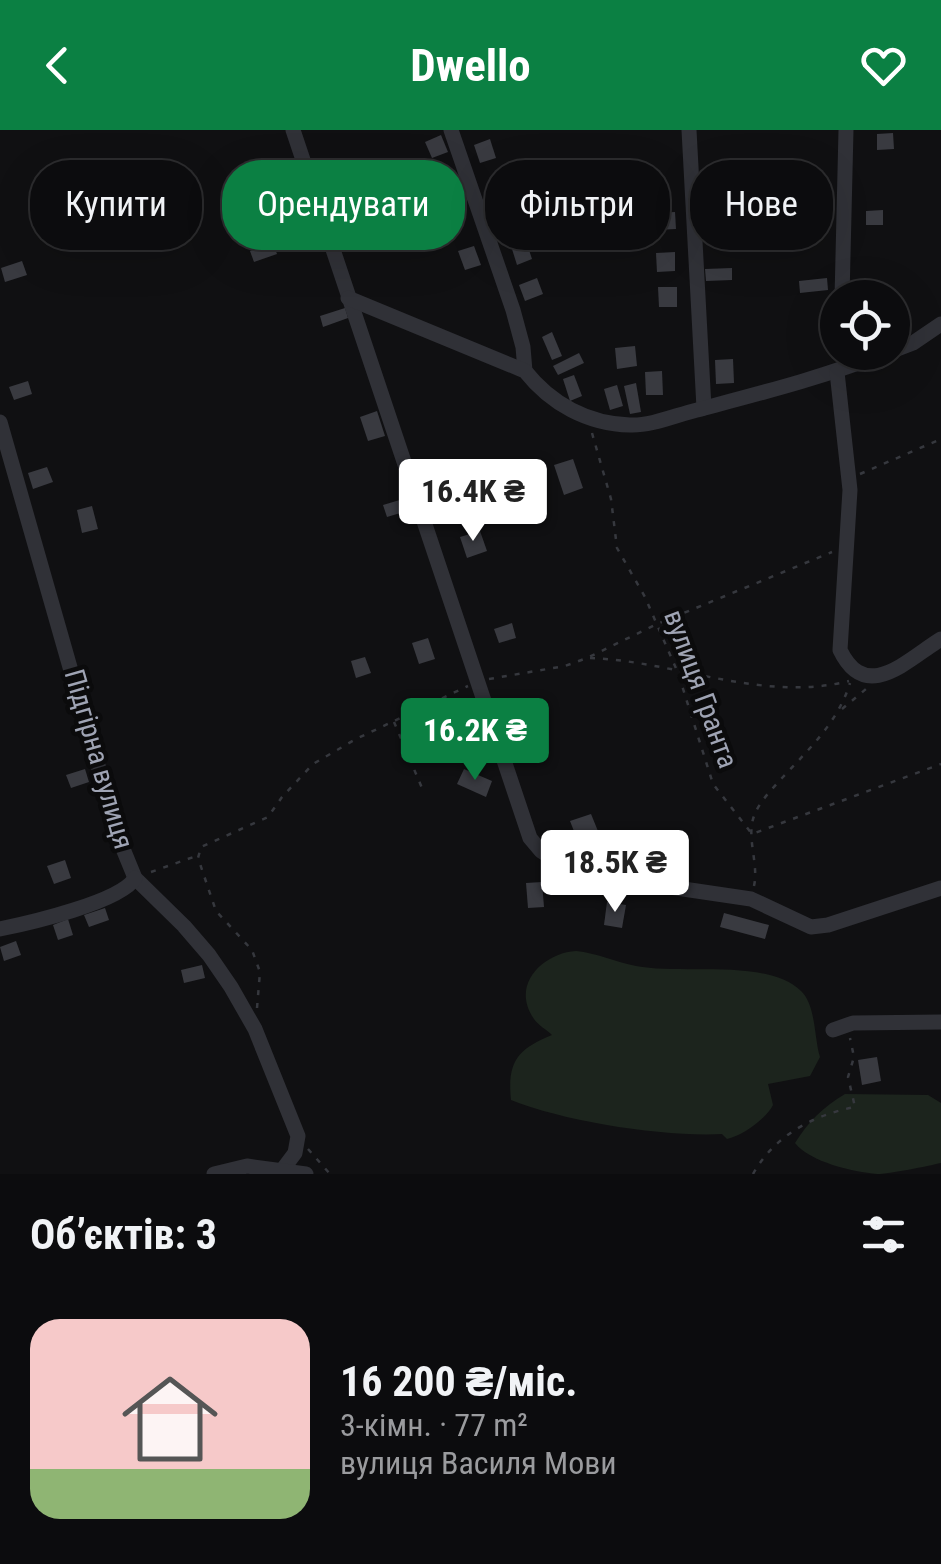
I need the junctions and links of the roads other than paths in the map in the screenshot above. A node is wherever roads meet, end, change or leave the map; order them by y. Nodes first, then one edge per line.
1 (294, 130) edge
2 (451, 130) edge
3 (689, 130) edge
4 (846, 130) edge
5 (842, 280) edge
6 (348, 298) junction
7 (941, 324) edge
8 (910, 344) edge
9 (839, 371) joint
10 (525, 372) junction
11 (704, 408) junction
12 (0, 422) edge
13 (941, 639) edge
14 (135, 878) junction
15 (941, 888) edge
16 (0, 929) edge
17 (941, 1022) edge
18 (840, 1028) road end
19 (283, 1169) junction
20 (214, 1174) edge
21 (306, 1174) edge

1 - 6 street
2 - 10 street
3 - 11 street
4 - 5 street
6 - 10 street
6 - 15 street
7 - 8 street
9 - 11 street
9 - 13 street
10 - 11 street
12 - 14 street, Підгірна вулиця
14 - 16 street
14 - 19 street, Підгірна вулиця
17 - 18 street
19 - 20 street
19 - 21 street

